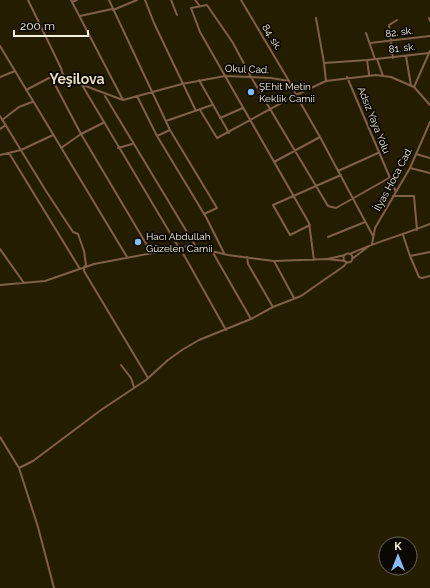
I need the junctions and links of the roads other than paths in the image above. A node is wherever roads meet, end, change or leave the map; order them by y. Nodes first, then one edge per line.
1 (28, 0) edge
2 (77, 0) edge
3 (109, 0) edge
4 (137, 0) edge
5 (145, 0) edge
6 (171, 0) edge
7 (195, 0) edge
8 (241, 0) edge
9 (72, 1) edge
10 (199, 5) junction
11 (113, 10) junction
12 (177, 15) dead end
13 (80, 16) junction
14 (316, 18) dead end
15 (429, 18) dead end
16 (397, 20) dead end
17 (430, 21) edge
18 (366, 33) dead end
19 (430, 36) edge
20 (391, 41) junction
21 (370, 43) junction
22 (0, 46) edge
23 (430, 52) edge
24 (406, 56) junction
25 (393, 58) junction
26 (376, 59) junction
27 (367, 60) junction
28 (324, 63) junction
29 (16, 71) junction
30 (369, 74) junction
31 (225, 76) junction
32 (383, 76) junction
33 (0, 77) edge
34 (52, 77) junction
35 (251, 77) junction
36 (347, 77) junction
37 (64, 78) junction
38 (199, 80) junction
39 (326, 80) junction
40 (289, 81) junction
41 (81, 84) junction
42 (182, 84) junction
43 (412, 86) junction
44 (26, 90) junction
45 (152, 92) junction
46 (105, 94) junction
47 (296, 95) junction
48 (137, 96) junction
49 (123, 100) junction
50 (32, 102) junction
51 (213, 105) junction
52 (430, 105) edge
53 (243, 108) junction
54 (200, 110) junction
55 (271, 110) junction
56 (196, 111) junction
57 (0, 116) edge
58 (220, 118) junction
59 (2, 120) junction
60 (166, 121) junction
61 (250, 121) junction
62 (430, 122) edge
63 (103, 123) junction
64 (6, 125) junction
65 (0, 129) edge
66 (170, 130) junction
67 (229, 133) junction
68 (81, 134) junction
69 (53, 135) junction
70 (157, 136) junction
71 (320, 137) junction
72 (133, 143) junction
73 (61, 148) junction
74 (118, 148) junction
75 (21, 150) junction
76 (295, 150) junction
77 (9, 153) junction
78 (378, 154) junction
79 (416, 154) junction
80 (0, 155) edge
81 (430, 158) edge
82 (274, 162) junction
83 (410, 168) junction
84 (338, 172) junction
85 (430, 173) edge
86 (341, 175) junction
87 (390, 178) junction
88 (316, 186) junction
89 (396, 192) junction
90 (293, 195) junction
91 (393, 196) junction
92 (352, 199) junction
93 (204, 214) junction
94 (366, 222) junction
95 (430, 224) edge
96 (310, 225) junction
97 (417, 230) junction
98 (403, 235) junction
99 (373, 236) junction
100 (328, 237) dead end
101 (371, 244) junction
102 (196, 247) junction
103 (179, 248) junction
104 (0, 249) edge
105 (212, 250) junction
106 (151, 252) junction
107 (430, 252) edge
108 (224, 254) junction
109 (350, 254) junction
110 (344, 255) junction
111 (410, 256) junction
112 (127, 257) junction
113 (247, 257) junction
114 (327, 259) junction
115 (352, 259) junction
116 (314, 260) junction
117 (274, 261) junction
118 (346, 262) junction
119 (84, 267) junction
120 (80, 269) junction
121 (430, 276) edge
122 (24, 283) junction
123 (0, 285) edge
124 (294, 298) junction
125 (273, 307) junction
126 (251, 319) junction
127 (226, 330) junction
128 (121, 365) dead end
129 (148, 378) junction
130 (134, 387) junction
131 (0, 437) edge
132 (19, 468) junction
133 (54, 588) edge

1 - 37 street
2 - 9 street
3 - 11 street
4 - 11 street
5 - 42 street
6 - 12 street
7 - 10 street
8 - 40 street, 84. sk.
9 - 13 street
10 - 31 street
10 - 35 street
11 - 13 street
11 - 45 street
13 - 49 street
14 - 28 street
15 - 17 street
16 - 20 street
18 - 21 street
19 - 20 street, 82. sk.
20 - 21 street, 82. sk.
20 - 25 street
21 - 26 street
22 - 29 street
23 - 24 street, 81. sk.
23 - 43 street
24 - 25 street, 81. sk.
24 - 43 street
25 - 26 street, 81. sk.
26 - 27 street, 81. sk.
26 - 32 street
27 - 28 street, 81. sk.
27 - 30 street
28 - 39 street
29 - 33 street
29 - 44 street
30 - 32 street
30 - 36 street
31 - 35 street, Okul Cad.
31 - 38 street, Okul Cad.
31 - 53 street
32 - 43 street
34 - 37 street
34 - 44 street
34 - 68 street
35 - 40 street, Okul Cad.
35 - 55 street
36 - 39 street
36 - 78 street, Adsız Yaya Yolu
37 - 41 street
38 - 42 street, Okul Cad.
38 - 51 street
39 - 47 street
40 - 47 street
41 - 46 street
41 - 63 street
42 - 45 street, Okul Cad.
42 - 56 street
43 - 52 street
44 - 50 street
45 - 48 street, Okul Cad.
45 - 60 street
46 - 49 street
46 - 72 street
47 - 55 street
47 - 71 street
48 - 49 street, Okul Cad.
48 - 70 street
50 - 59 street
50 - 69 street
51 - 54 street
51 - 58 street
53 - 58 street
53 - 61 street
54 - 56 street
54 - 67 street
55 - 61 street
55 - 76 street
56 - 60 street
57 - 59 street
58 - 67 street
59 - 64 street
60 - 66 street
61 - 67 street
61 - 82 street
62 - 79 street, İlyas Hoca Cad.
63 - 68 street
63 - 74 street
64 - 65 street
64 - 75 street
66 - 70 street
66 - 93 street
68 - 73 street
68 - 106 street
69 - 73 street
69 - 75 street
70 - 93 street
71 - 76 street
71 - 84 street
72 - 74 street
72 - 102 street
73 - 112 street
74 - 103 street
75 - 77 street
75 - 119 street
76 - 82 street
76 - 88 street
77 - 80 street
77 - 120 street
78 - 84 street
78 - 87 street, Adsız Yaya Yolu
79 - 81 street
79 - 83 street, İlyas Hoca Cad.
82 - 90 street
83 - 85 street
83 - 89 street, İlyas Hoca Cad.
84 - 86 street
86 - 88 street
86 - 92 street
87 - 89 street, Adsız Yaya Yolu
87 - 92 street
88 - 90 street
88 - 92 street
89 - 91 street, İlyas Hoca Cad.
90 - 96 street
90 - 96 street
91 - 97 street
91 - 99 street, İlyas Hoca Cad.
92 - 94 street
93 - 108 street
94 - 99 street
94 - 100 street
95 - 97 street
96 - 116 street
97 - 98 street
98 - 101 street
98 - 111 street
99 - 101 street, İlyas Hoca Cad.
101 - 109 street
101 - 115 street
102 - 103 street
102 - 105 street
103 - 106 street
103 - 127 street
104 - 122 street
105 - 108 street
105 - 126 street
106 - 112 street
107 - 111 street
108 - 113 street
109 - 110 street
109 - 115 street
110 - 114 street
110 - 118 street
111 - 121 street
112 - 119 street
113 - 117 street
113 - 125 street
114 - 116 street
114 - 118 street
115 - 118 street
116 - 117 street
117 - 124 street
118 - 124 street
119 - 120 street
119 - 129 street
120 - 122 street
122 - 123 street
124 - 125 street
125 - 126 street
126 - 127 street
127 - 129 street
128 - 130 street
129 - 130 street
130 - 132 street
131 - 132 street
132 - 133 street

